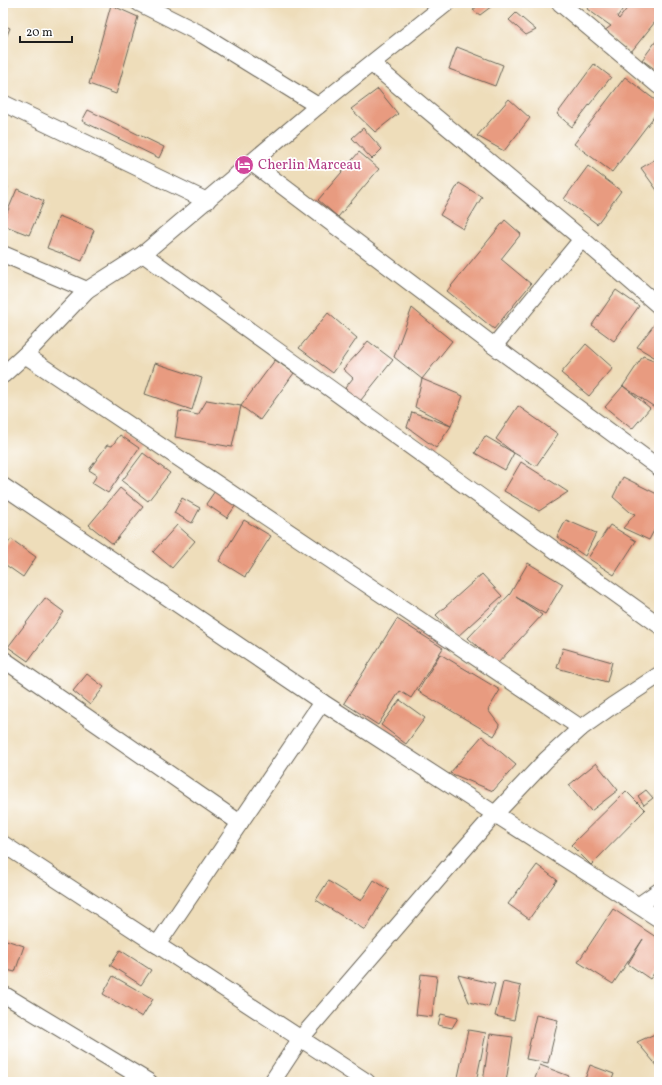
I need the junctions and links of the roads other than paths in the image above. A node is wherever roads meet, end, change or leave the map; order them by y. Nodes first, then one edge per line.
1 (139, 3) edge
2 (447, 3) edge
3 (560, 3) edge
4 (372, 64) junction
5 (659, 86) edge
6 (3, 103) edge
7 (318, 106) junction
8 (252, 163) junction
9 (207, 201) junction
10 (582, 240) junction
11 (3, 254) edge
12 (143, 254) junction
13 (87, 290) junction
14 (659, 306) edge
15 (494, 346) junction
16 (25, 355) junction
17 (3, 375) edge
18 (659, 468) edge
19 (3, 486) edge
20 (659, 625) edge
21 (3, 659) edge
22 (659, 675) edge
23 (322, 702) junction
24 (581, 728) junction
25 (495, 814) junction
26 (240, 823) junction
27 (3, 844) edge
28 (659, 891) edge
29 (639, 906) junction
30 (659, 919) edge
31 (156, 945) junction
32 (3, 994) edge
33 (301, 1038) junction
34 (150, 1082) edge
35 (272, 1082) edge
36 (367, 1082) edge

1 - 7 street
2 - 4 street
3 - 5 street
4 - 7 street
4 - 10 street
6 - 9 street
7 - 8 street
8 - 9 street
8 - 15 street
9 - 12 street
10 - 14 street
10 - 15 street
11 - 13 street
12 - 13 street
12 - 20 street
13 - 16 street
15 - 18 street
16 - 17 street
16 - 24 street
19 - 23 street
21 - 26 street
22 - 24 street
23 - 25 street
23 - 26 street
24 - 25 street
25 - 29 street
25 - 33 street
26 - 31 street
27 - 31 street
28 - 29 street
29 - 30 street
31 - 33 street
32 - 34 street
33 - 35 street
33 - 36 street

